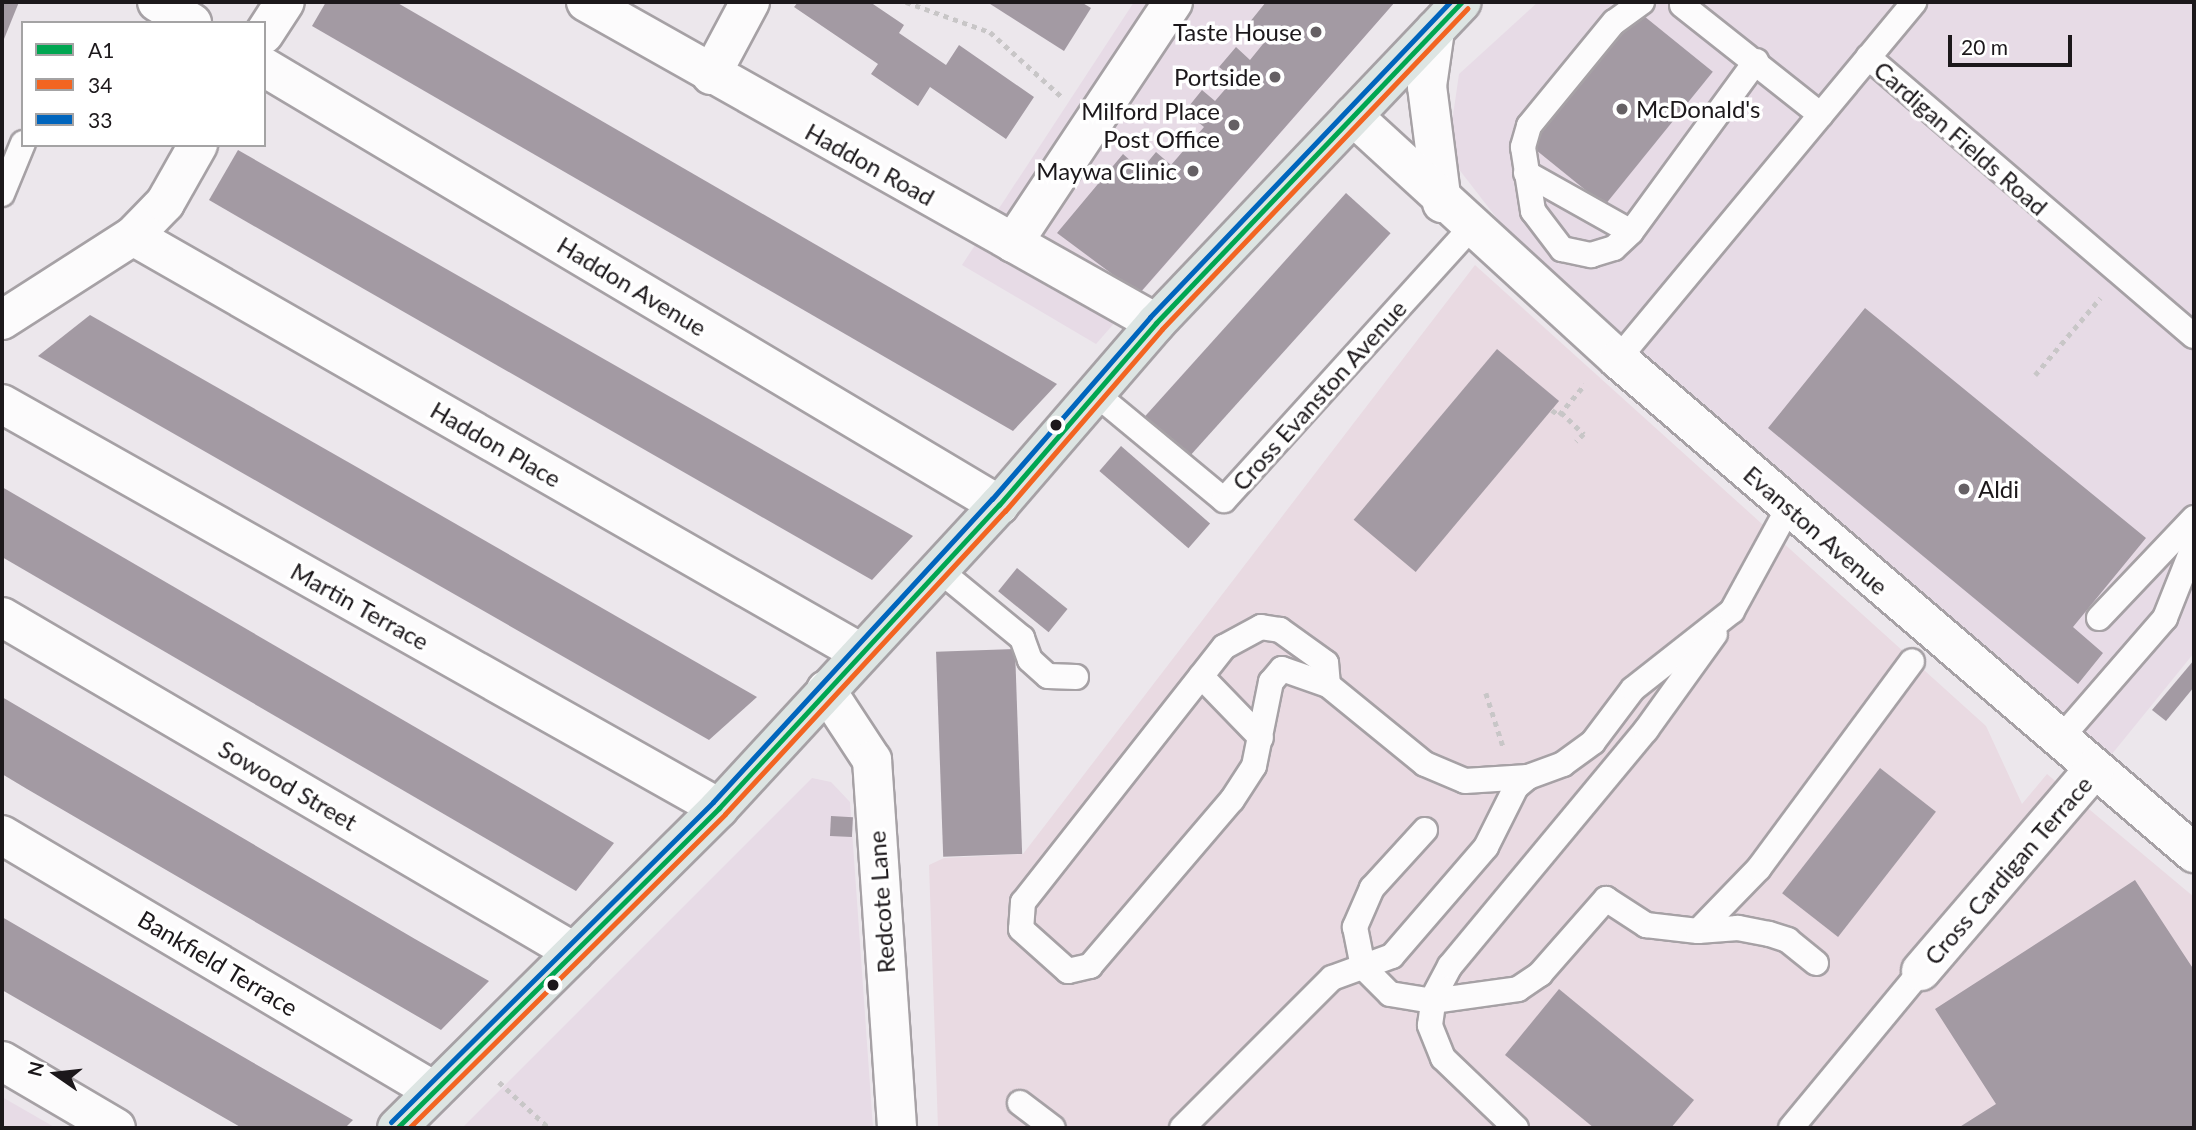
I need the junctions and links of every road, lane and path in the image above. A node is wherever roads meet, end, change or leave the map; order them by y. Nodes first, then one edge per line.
1 (157, 2) edge
2 (285, 2) edge
3 (586, 2) edge
4 (750, 2) edge
5 (906, 2) edge
6 (1173, 2) edge
7 (1462, 2) edge
8 (1642, 2) edge
9 (1914, 2) edge
10 (1682, 5) dead end
11 (188, 21) edge
12 (1435, 30) junction
13 (266, 31) edge
14 (1868, 57) junction
15 (1756, 61) junction
16 (266, 68) edge
17 (711, 75) junction
18 (1821, 116) junction
19 (1353, 117) junction
20 (1092, 124) junction
21 (21, 147) edge
22 (197, 147) edge
23 (1526, 173) junction
24 (2, 194) edge
25 (1442, 203) junction
26 (1469, 229) junction
27 (1631, 232) junction
28 (133, 236) junction
29 (1013, 243) junction
30 (2120, 273) junction
31 (2, 320) edge
32 (1156, 323) junction
33 (2194, 336) edge
34 (1615, 356) junction
35 (2035, 375) dead end
36 (1096, 394) junction
37 (2, 404) edge
38 (1552, 410) dead end
39 (1561, 412) junction
40 (1576, 442) dead end
41 (999, 505) junction
42 (1789, 507) junction
43 (2194, 519) edge
44 (2194, 545) edge
45 (938, 569) junction
46 (1732, 611) junction
47 (2, 617) edge
48 (2099, 618) dead end
49 (859, 652) junction
50 (1912, 661) dead end
51 (1201, 676) junction
52 (1076, 677) dead end
53 (1328, 685) junction
54 (826, 690) junction
55 (1486, 693) dead end
56 (1261, 738) junction
57 (2060, 739) junction
58 (1507, 757) dead end
59 (2095, 768) junction
60 (1528, 778) junction
61 (719, 807) junction
62 (1425, 830) dead end
63 (2, 835) edge
64 (2194, 853) edge
65 (1698, 931) junction
66 (574, 952) junction
67 (1816, 963) dead end
68 (1363, 967) junction
69 (1921, 971) joint
70 (1433, 1001) junction
71 (470, 1056) junction
72 (2, 1061) edge
73 (435, 1091) junction
74 (1020, 1103) dead end
75 (116, 1128) edge
76 (397, 1128) edge
77 (550, 1128) edge
78 (897, 1128) edge
79 (1053, 1128) edge
80 (1182, 1128) edge
81 (1516, 1128) edge
82 (1791, 1128) edge

1 - 11 street
2 - 13 street
3 - 17 street, Haddon Road
4 - 17 street
5 - 20 path
6 - 20 street
7 - 12 main road
8 - 23 lane
9 - 14 lane
10 - 15 lane
12 - 19 main road
12 - 25 street
14 - 18 lane, Cardigan Fields Road
14 - 30 lane, Cardigan Fields Road
15 - 18 lane
15 - 27 lane
16 - 41 street, Haddon Avenue
17 - 29 street, Haddon Road
18 - 34 lane, Cardigan Fields Road
19 - 25 street, Evanston Avenue
19 - 32 main road
20 - 29 street
21 - 24 lane
22 - 28 street
23 - 27 lane
23 - 27 lane
25 - 26 street, Evanston Avenue
26 - 34 street, Evanston Avenue
26 - 36 lane, Cross Evanston Avenue
28 - 31 street
28 - 49 street, Haddon Place
29 - 32 street, Haddon Road
30 - 33 lane, Cardigan Fields Road
30 - 35 path
32 - 36 main road
34 - 39 path
34 - 42 street, Evanston Avenue
36 - 41 main road
37 - 61 street, Martin Terrace
38 - 39 path
39 - 40 path
41 - 45 main road
42 - 46 lane
42 - 57 street, Evanston Avenue
43 - 48 lane
44 - 57 lane
45 - 49 main road
45 - 52 lane
46 - 60 lane
46 - 70 lane
47 - 66 street, Sowood Street
49 - 54 main road
50 - 65 lane
51 - 53 lane
51 - 56 lane
51 - 56 lane
53 - 56 lane
53 - 60 lane
54 - 61 main road
54 - 78 street, Redcote Lane
55 - 58 path
57 - 59 street, Evanston Avenue
59 - 64 street, Evanston Avenue
59 - 69 street, Cross Cardigan Terrace
60 - 68 lane
61 - 66 main road
62 - 68 lane
63 - 73 street, Bankfield Terrace
65 - 67 lane
65 - 70 lane
66 - 71 main road
68 - 70 lane
68 - 80 lane
69 - 82 lane
70 - 81 lane
71 - 73 main road
71 - 77 path
72 - 75 street
73 - 76 main road
74 - 79 lane

